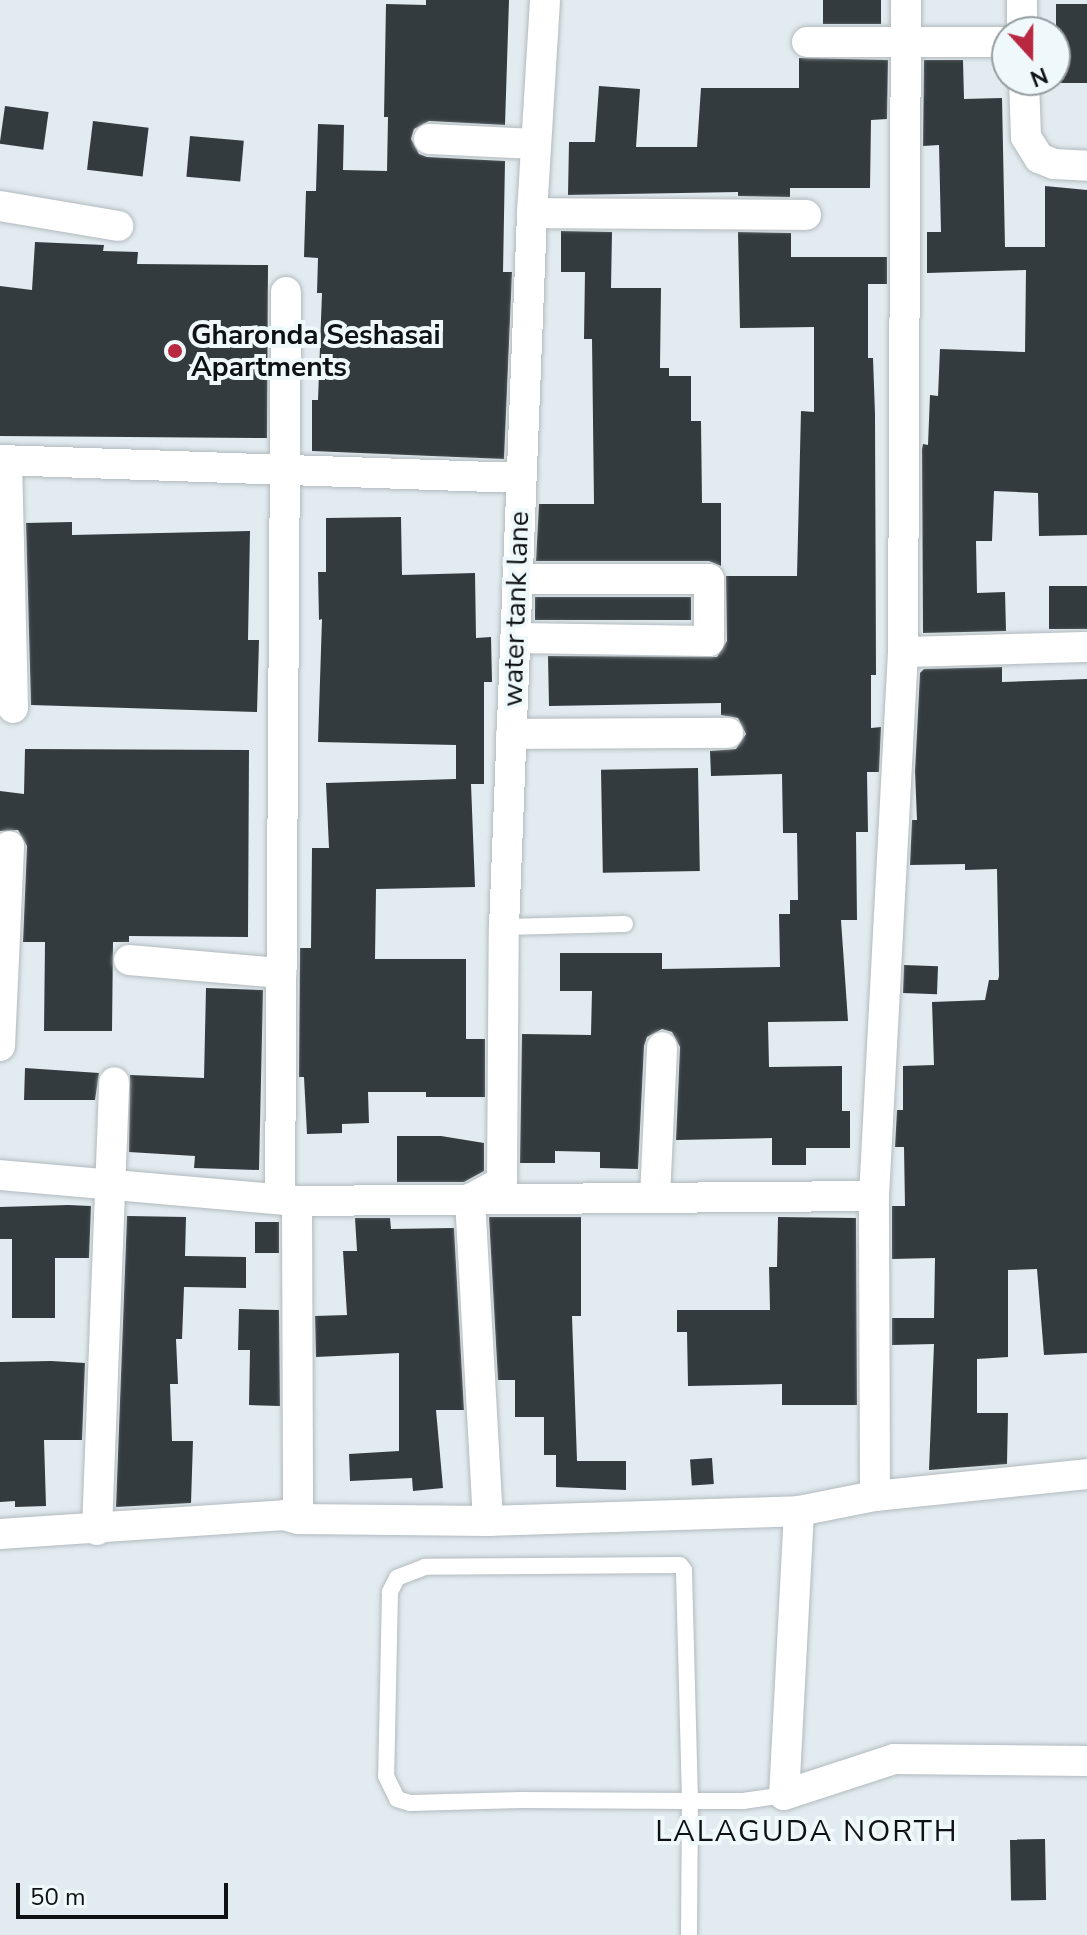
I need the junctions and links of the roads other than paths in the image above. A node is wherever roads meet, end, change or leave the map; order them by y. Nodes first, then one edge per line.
1 (545, 0) edge
2 (906, 0) edge
3 (807, 42) dead end
4 (906, 42) junction
5 (991, 42) edge
6 (1025, 96) edge
7 (429, 139) dead end
8 (536, 144) junction
9 (1087, 166) edge
10 (0, 206) edge
11 (532, 213) junction
12 (806, 215) dead end
13 (118, 226) dead end
14 (286, 292) dead end
15 (3, 460) edge
16 (284, 471) junction
17 (521, 478) junction
18 (727, 564) dead end
19 (518, 572) junction
20 (516, 638) junction
21 (1087, 647) edge
22 (903, 652) junction
23 (13, 708) dead end
24 (523, 712) junction
25 (728, 733) dead end
26 (9, 846) dead end
27 (625, 924) dead end
28 (504, 927) junction
29 (129, 960) dead end
30 (281, 973) junction
31 (0, 1046) edge
32 (662, 1047) dead end
33 (114, 1082) dead end
34 (0, 1175) edge
35 (112, 1186) junction
36 (874, 1196) junction
37 (655, 1197) junction
38 (470, 1199) junction
39 (289, 1200) junction
40 (1087, 1474) edge
41 (875, 1496) junction
42 (799, 1511) junction
43 (298, 1519) junction
44 (488, 1521) junction
45 (97, 1530) junction
46 (0, 1534) edge
47 (1087, 1761) edge
48 (784, 1795) junction
49 (690, 1801) junction
50 (689, 1935) edge

1 - 8 street, water tank lane
2 - 4 street
3 - 4 street
4 - 5 street
4 - 22 street
6 - 9 street
7 - 8 street
8 - 11 street, water tank lane
10 - 13 street
11 - 12 street
11 - 17 street, water tank lane
14 - 16 street
15 - 16 street
15 - 23 street
16 - 17 street
16 - 30 street
17 - 19 street, water tank lane
18 - 19 street
19 - 20 street, water tank lane
19 - 20 street
20 - 24 street, water tank lane
21 - 22 street
22 - 36 street
24 - 25 street
24 - 28 street, water tank lane
26 - 31 street
27 - 28 lane
28 - 38 street, water tank lane
29 - 30 street
30 - 39 street
32 - 37 street
33 - 35 street
34 - 35 street
35 - 39 street
35 - 45 street
36 - 37 street
36 - 41 street
37 - 38 street
38 - 39 street
38 - 44 street
39 - 43 street
40 - 41 street
41 - 42 street
42 - 44 street
42 - 48 street
43 - 44 street
43 - 45 street
45 - 46 street
47 - 48 street
48 - 49 lane
49 - 49 lane
49 - 50 lane

